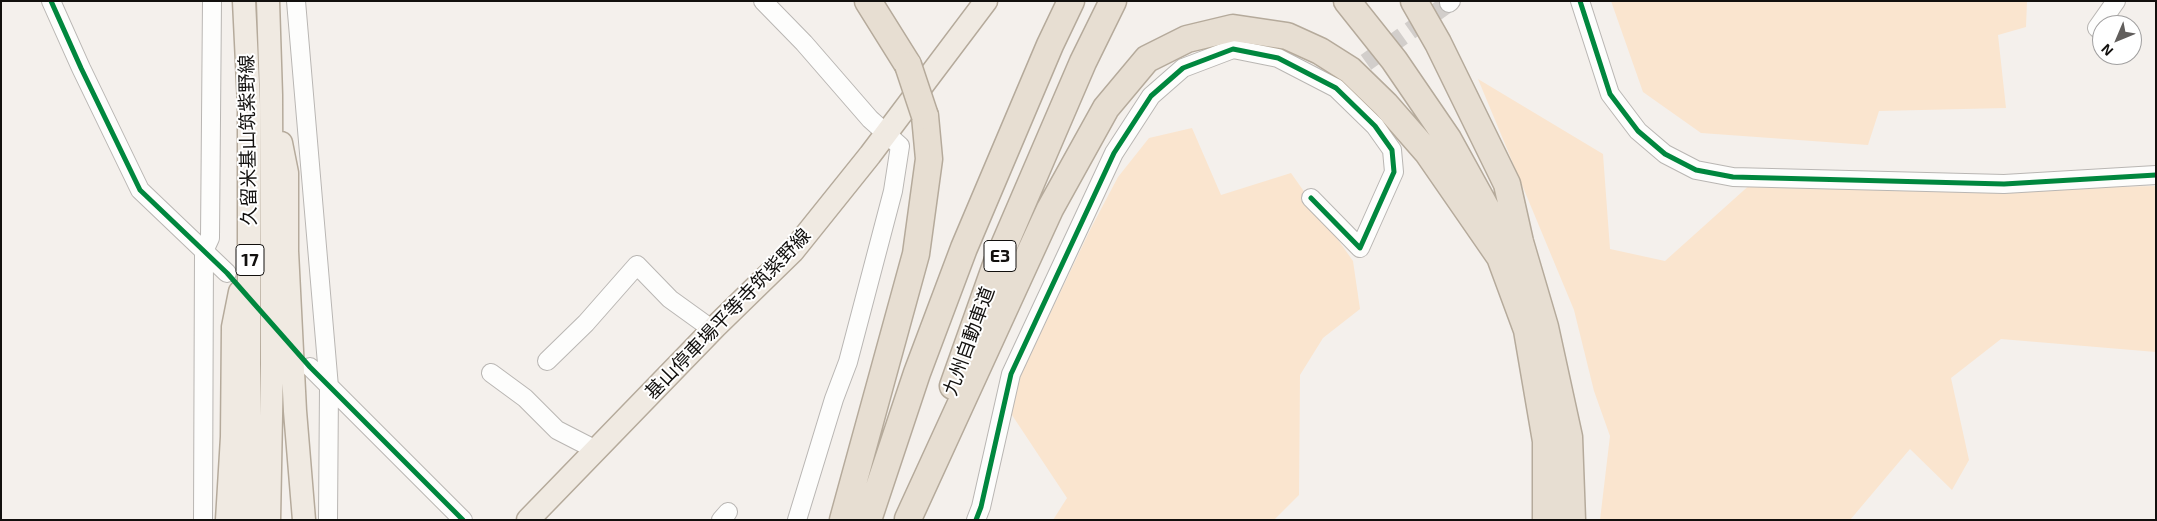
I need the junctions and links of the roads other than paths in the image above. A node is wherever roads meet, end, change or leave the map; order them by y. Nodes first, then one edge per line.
1 (51, 1) edge
2 (212, 1) edge
3 (244, 1) edge
4 (268, 1) edge
5 (296, 1) edge
6 (763, 1) edge
7 (868, 1) edge
8 (986, 1) edge
9 (1071, 1) edge
10 (1113, 1) edge
11 (1347, 1) edge
12 (1366, 1) edge
13 (1414, 1) edge
14 (1580, 1) edge
15 (2116, 1) edge
16 (2106, 15) edge
17 (271, 95) junction
18 (887, 133) junction
19 (2156, 175) edge
20 (1311, 198) dead end
21 (249, 238) junction
22 (1510, 250) junction
23 (204, 251) junction
24 (227, 273) dead end
25 (713, 330) junction
26 (547, 361) dead end
27 (310, 367) dead end
28 (491, 373) dead end
29 (329, 387) junction
30 (596, 450) junction
31 (203, 520) edge
32 (226, 520) edge
33 (249, 520) edge
34 (269, 520) edge
35 (304, 520) edge
36 (328, 520) edge
37 (463, 520) edge
38 (528, 520) edge
39 (796, 520) edge
40 (843, 520) edge
41 (868, 520) edge
42 (908, 520) edge
43 (976, 520) edge
44 (1546, 520) edge
45 (1572, 520) edge

1 - 23 street
2 - 23 street
3 - 21 main road, 久留米基山筑紫野線 / 17
4 - 17 main road, 久留米基山筑紫野線 / 17
5 - 29 street
6 - 18 street
7 - 40 highway, bridge
8 - 18 main road, 基山停車場平等寺筑紫野線
9 - 41 highway, 九州自動車道 / E3
10 - 42 highway, 九州自動車道 / E3
11 - 22 highway
12 - 22 highway
13 - 22 highway
14 - 19 street
15 - 16 street
17 - 34 main road, 久留米基山筑紫野線 / 17
17 - 35 main road
18 - 25 main road, 基山停車場平等寺筑紫野線
18 - 39 street
20 - 43 street
21 - 32 main road
21 - 33 main road, 久留米基山筑紫野線 / 17
22 - 42 highway
22 - 44 highway
22 - 45 highway
23 - 24 street
23 - 31 street
25 - 26 street
25 - 30 main road, 基山停車場平等寺筑紫野線
27 - 29 street
28 - 30 street
29 - 36 street
29 - 37 street
30 - 38 main road, 基山停車場平等寺筑紫野線

